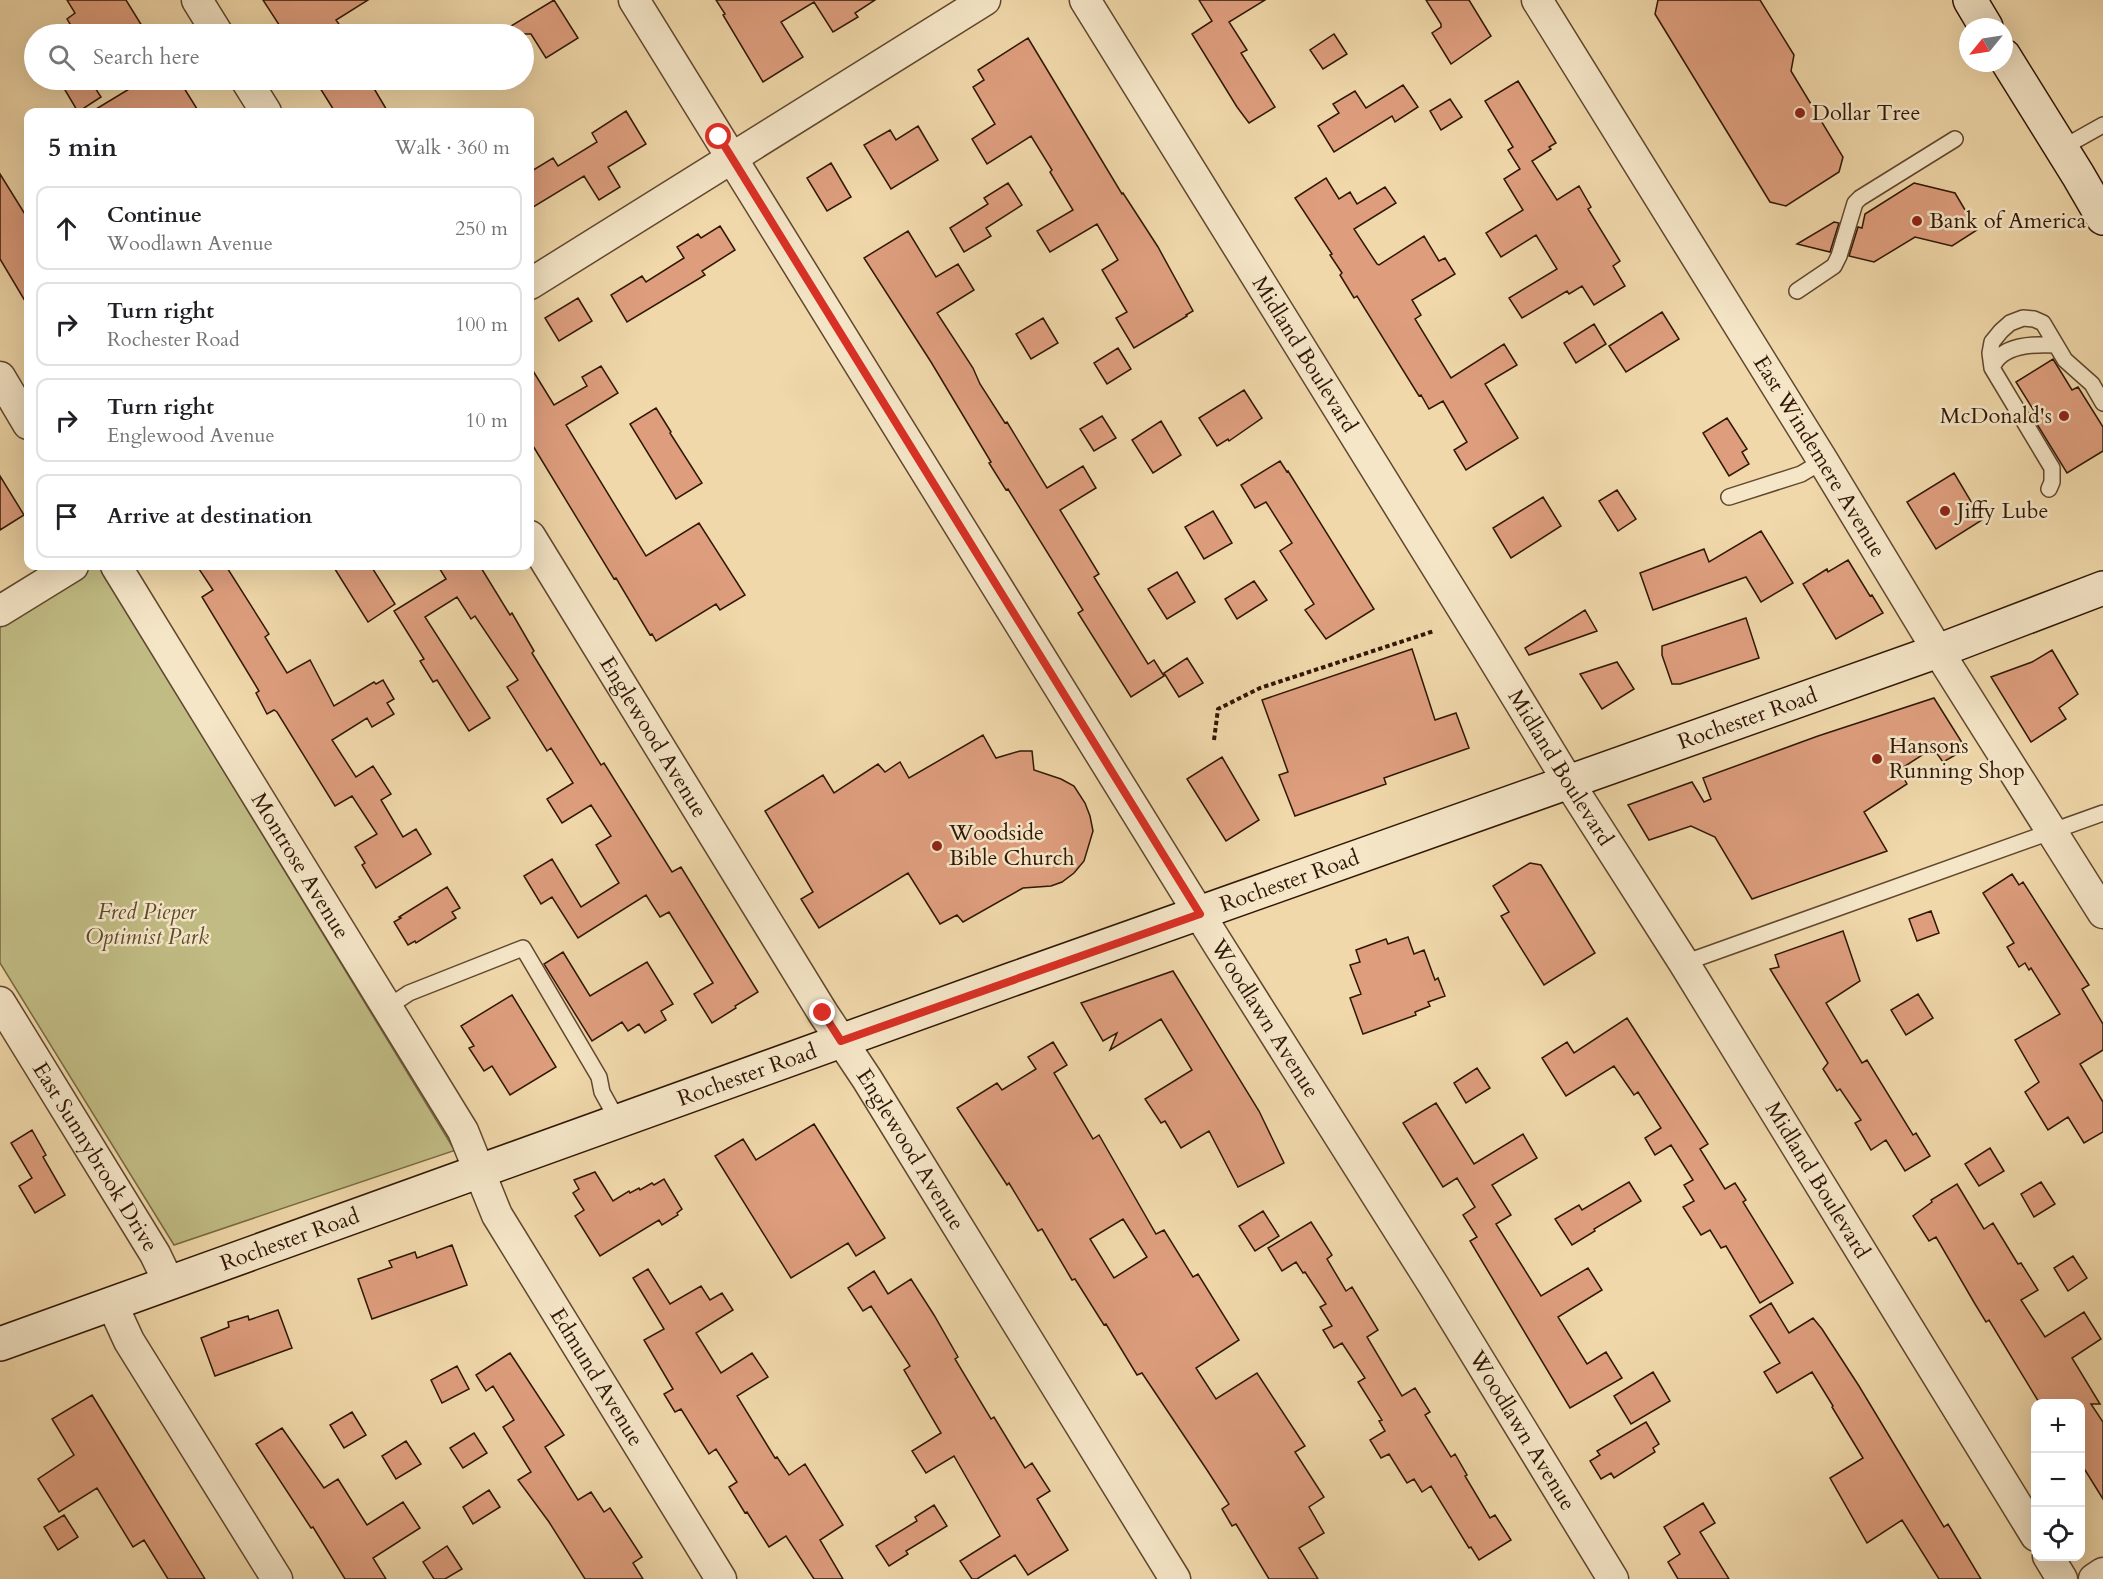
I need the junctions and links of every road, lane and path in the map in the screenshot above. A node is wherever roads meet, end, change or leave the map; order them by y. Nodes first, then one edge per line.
1 (197, 0) edge
2 (634, 0) edge
3 (985, 0) edge
4 (1085, 0) edge
5 (1537, 0) edge
6 (1970, 0) edge
7 (1981, 18) edge
8 (212, 24) edge
9 (2013, 70) edge
10 (252, 90) edge
11 (264, 108) edge
12 (2103, 125) edge
13 (1955, 139) dead end
14 (2062, 148) junction
15 (732, 158) junction
16 (2103, 218) edge
17 (534, 282) edge
18 (1797, 291) dead end
19 (2056, 345) junction
20 (1992, 368) junction
21 (0, 377) edge
22 (2103, 403) edge
23 (24, 417) edge
24 (1823, 461) junction
25 (2049, 489) dead end
26 (1729, 497) dead end
27 (534, 542) edge
28 (67, 570) edge
29 (118, 570) edge
30 (2103, 588) edge
31 (0, 611) edge
32 (1434, 631) dead end
33 (1938, 651) junction
34 (1214, 740) dead end
35 (1569, 783) junction
36 (2103, 813) edge
37 (2052, 831) junction
38 (2103, 913) edge
39 (1200, 914) junction
40 (1684, 963) junction
41 (0, 1002) edge
42 (388, 1007) junction
43 (841, 1041) junction
44 (618, 1121) junction
45 (479, 1171) junction
46 (169, 1283) junction
47 (112, 1304) junction
48 (0, 1344) edge
49 (2031, 1528) edge
50 (2051, 1561) edge
51 (2103, 1573) edge
52 (277, 1579) edge
53 (721, 1579) edge
54 (1175, 1579) edge
55 (1613, 1579) edge
56 (2062, 1579) edge
57 (2094, 1579) edge

1 - 8 street
2 - 15 street, Woodlawn Avenue
3 - 15 street
4 - 35 street, Midland Boulevard
5 - 24 street, East Windemere Avenue
6 - 7 main road
9 - 14 main road
10 - 11 street
12 - 14 lane
13 - 18 lane
14 - 16 main road
15 - 17 street
15 - 39 street, Woodlawn Avenue
19 - 20 lane
19 - 20 lane
19 - 22 lane
20 - 25 lane
21 - 23 street
24 - 26 lane
24 - 33 street, East Windemere Avenue
27 - 43 street, Englewood Avenue
28 - 31 street
29 - 42 street, Montrose Avenue
30 - 33 main road, Rochester Road
32 - 34 path
33 - 35 main road, Rochester Road
33 - 37 street, East Windemere Avenue
35 - 39 main road, Rochester Road
35 - 40 street, Midland Boulevard
36 - 37 lane
37 - 38 street, East Windemere Avenue
37 - 40 lane
39 - 43 main road, Rochester Road
39 - 55 street, Woodlawn Avenue
40 - 49 street, Midland Boulevard
41 - 46 street, East Sunnybrook Drive
42 - 44 lane
42 - 45 street, Montrose Avenue
43 - 44 main road, Rochester Road
43 - 54 street, Englewood Avenue
44 - 45 main road, Rochester Road
45 - 46 main road, Rochester Road
45 - 53 street, Edmund Avenue
46 - 47 main road, Rochester Road
47 - 48 main road, Rochester Road
47 - 52 street
50 - 56 street
51 - 57 street

